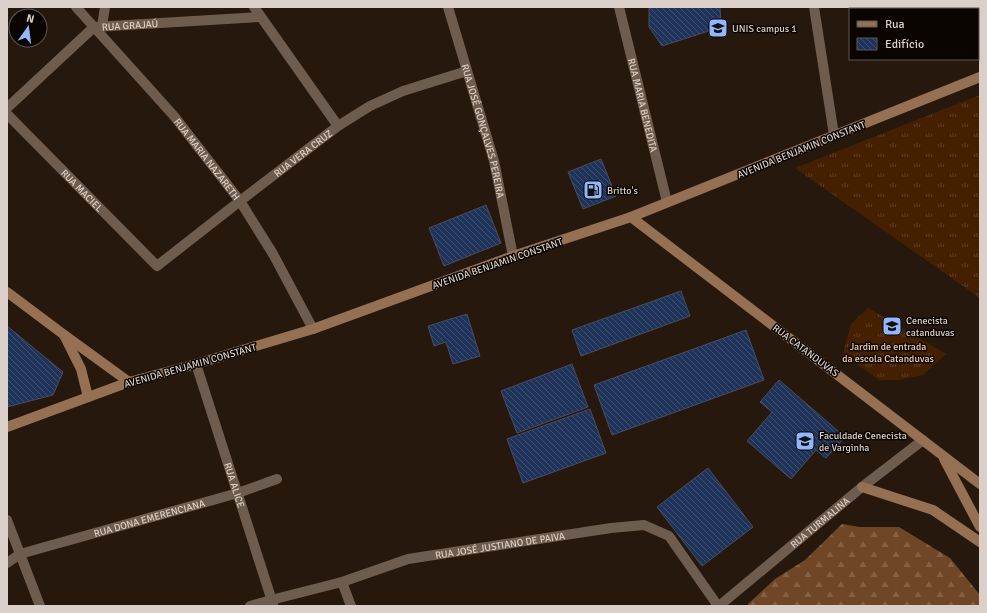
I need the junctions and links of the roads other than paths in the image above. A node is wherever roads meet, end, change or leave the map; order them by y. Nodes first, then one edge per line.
1 (76, 7) edge
2 (105, 7) edge
3 (254, 7) edge
4 (448, 7) edge
5 (619, 7) edge
6 (814, 7) edge
7 (260, 17) junction
8 (98, 26) junction
9 (467, 71) junction
10 (980, 77) edge
11 (7, 108) edge
12 (7, 114) edge
13 (338, 126) junction
14 (834, 136) junction
15 (240, 201) junction
16 (667, 202) junction
17 (631, 217) junction
18 (513, 256) junction
19 (157, 266) joint
20 (7, 292) edge
21 (313, 329) junction
22 (63, 334) junction
23 (196, 364) junction
24 (129, 382) junction
25 (88, 397) junction
26 (7, 427) edge
27 (923, 440) junction
28 (942, 455) junction
29 (277, 479) dead end
30 (980, 484) edge
31 (862, 487) junction
32 (238, 492) junction
33 (7, 520) edge
34 (980, 527) edge
35 (980, 542) edge
36 (20, 554) junction
37 (7, 563) edge
38 (342, 582) junction
39 (273, 603) edge
40 (40, 606) edge
41 (250, 606) edge
42 (351, 606) edge
43 (718, 606) edge

1 - 8 street, RUA MARIA NAZARETH
2 - 8 street
3 - 7 street
4 - 9 street, RUA JOSÉ GONÇALVES PEREIRA
5 - 16 street, RUA MARIA BENEDITA
6 - 14 street
7 - 8 street, RUA GRAJAÚ
7 - 13 street
8 - 11 street, RUA GRAJAÚ
8 - 15 street, RUA MARIA NAZARETH
9 - 13 street, RUA VERA CRUZ
9 - 18 street, RUA JOSÉ GONÇALVES PEREIRA
10 - 14 main road, AVENIDA BENJAMIN CONSTANT
12 - 19 street, RUA MACIEL
13 - 15 street, RUA VERA CRUZ
14 - 16 main road, AVENIDA BENJAMIN CONSTANT
15 - 19 street, RUA VERA CRUZ
15 - 21 street, RUA MARIA NAZARETH
16 - 17 main road, AVENIDA BENJAMIN CONSTANT
17 - 18 main road, AVENIDA BENJAMIN CONSTANT
17 - 27 main road, RUA CATANDUVAS
18 - 21 main road, AVENIDA BENJAMIN CONSTANT
20 - 22 main road
21 - 23 main road, AVENIDA BENJAMIN CONSTANT
22 - 24 main road
22 - 25 main road
23 - 24 main road, AVENIDA BENJAMIN CONSTANT
23 - 32 street, RUA ALICE
24 - 25 main road, AVENIDA BENJAMIN CONSTANT
25 - 26 main road, AVENIDA BENJAMIN CONSTANT
27 - 28 main road, RUA CATANDUVAS
27 - 31 street, RUA TURMALINA
28 - 30 main road, RUA CATANDUVAS
28 - 34 main road
29 - 32 street, RUA DONA EMERENCIANA
31 - 35 main road
31 - 43 street, RUA TURMALINA
32 - 36 street, RUA DONA EMERENCIANA
32 - 39 street, RUA ALICE
33 - 36 street
36 - 37 street, RUA DONA EMERENCIANA
36 - 40 street
38 - 39 street, RUA JOSÉ JUSTIANO DE PAIVA
38 - 42 street
38 - 43 street, RUA JOSÉ JUSTIANO DE PAIVA
39 - 41 street, RUA JOSÉ JUSTIANO DE PAIVA

